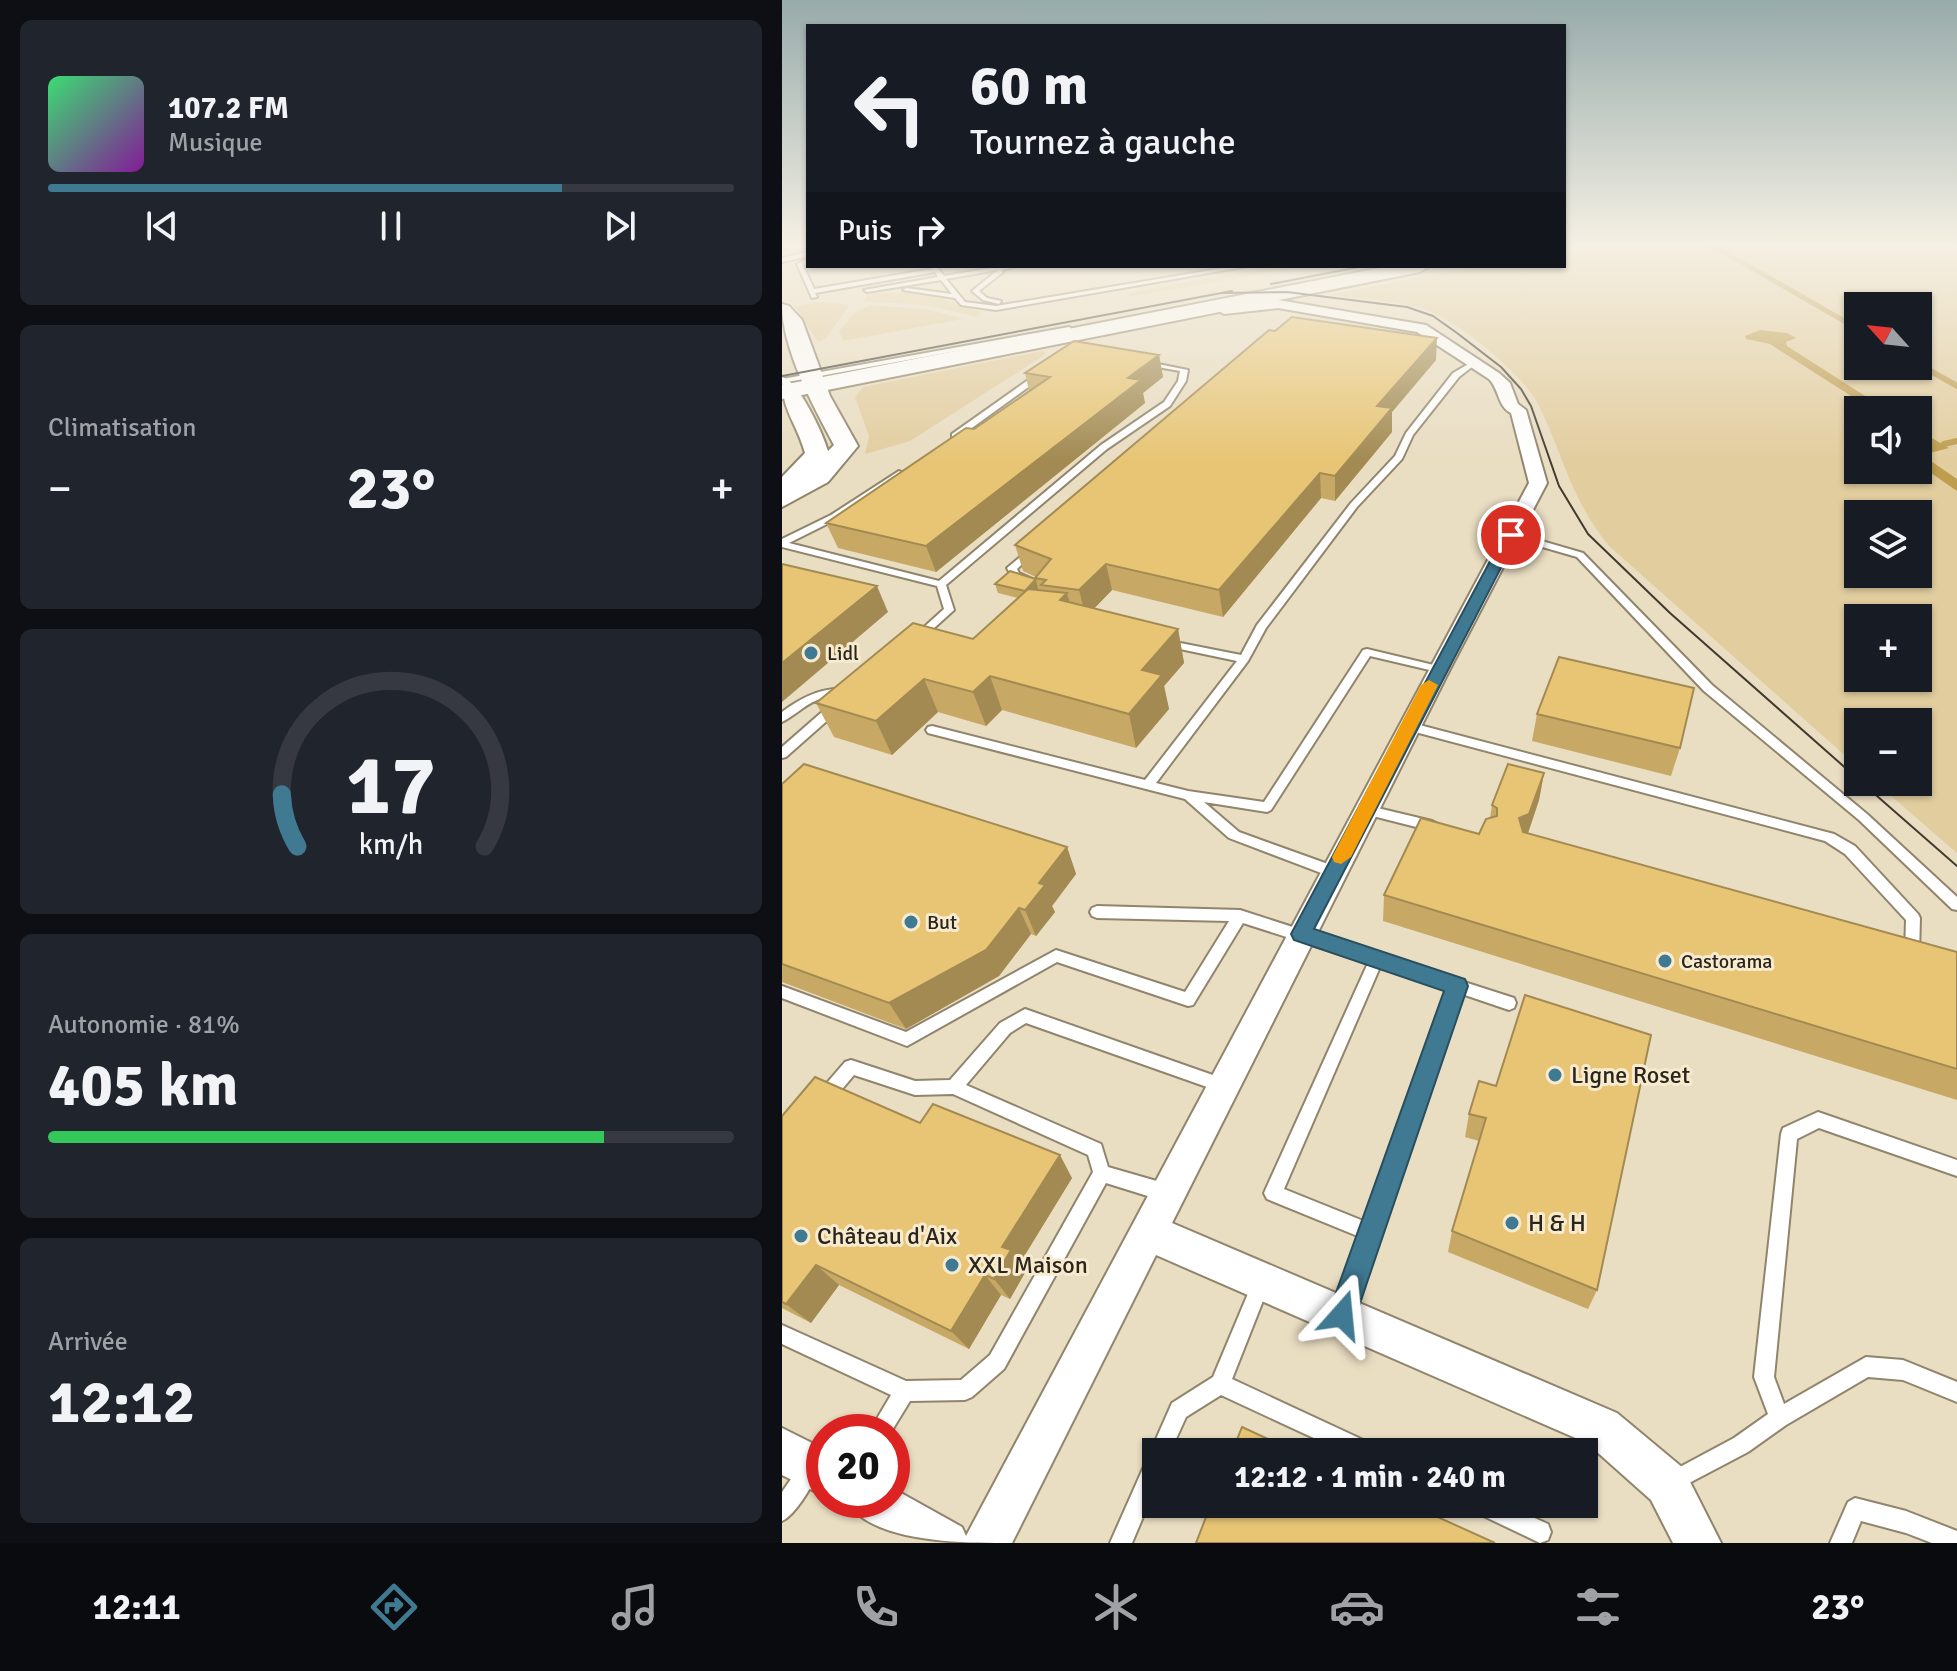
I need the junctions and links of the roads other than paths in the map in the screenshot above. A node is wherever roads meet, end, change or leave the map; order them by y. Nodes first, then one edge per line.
1 (789, 317) edge
2 (1088, 317) edge
3 (1158, 317) edge
4 (1331, 317) edge
5 (1130, 361) edge
6 (1474, 363) junction
7 (782, 365) edge
8 (1055, 366) edge
9 (811, 374) junction
10 (783, 387) edge
11 (949, 440) edge
12 (911, 465) edge
13 (782, 487) edge
14 (782, 499) edge
15 (1511, 535) junction
16 (782, 543) edge
17 (1036, 547) edge
18 (1040, 582) edge
19 (941, 584) junction
20 (1150, 639) edge
21 (905, 647) edge
22 (1244, 659) junction
23 (1438, 669) junction
24 (782, 718) edge
25 (1408, 726) junction
26 (932, 730) dead end
27 (782, 754) edge
28 (1148, 785) junction
29 (1188, 795) junction
30 (1365, 810) junction
31 (1445, 829) edge
32 (1334, 872) junction
33 (1957, 905) edge
34 (1097, 912) dead end
35 (1240, 916) junction
36 (1301, 934) junction
37 (1377, 959) junction
38 (1912, 959) edge
39 (1457, 986) junction
40 (782, 992) edge
41 (1509, 1003) dead end
42 (1224, 1086) junction
43 (954, 1087) junction
44 (812, 1113) edge
45 (1957, 1168) edge
46 (1102, 1173) junction
47 (1169, 1194) junction
48 (1149, 1232) junction
49 (1369, 1232) junction
50 (1262, 1280) junction
51 (1342, 1315) junction
52 (782, 1334) edge
53 (1220, 1384) junction
54 (905, 1391) junction
55 (1957, 1392) edge
56 (890, 1414) edge
57 (1779, 1418) junction
58 (1166, 1438) edge
59 (1337, 1438) edge
60 (806, 1464) edge
61 (1667, 1484) junction
62 (1142, 1494) edge
63 (782, 1510) edge
64 (901, 1518) edge
65 (1510, 1518) edge
66 (1540, 1532) dead end
67 (1957, 1542) edge
68 (946, 1543) edge
69 (987, 1543) edge
70 (1121, 1543) edge
71 (1698, 1543) edge
72 (1841, 1543) edge

1 - 9 main road
2 - 9 main road
3 - 9 main road
4 - 6 street
5 - 19 lane
6 - 15 street
6 - 22 lane
7 - 9 main road
8 - 11 lane
9 - 10 main road
9 - 14 main road
10 - 13 main road
12 - 16 lane
15 - 23 street
15 - 33 lane
16 - 19 lane
17 - 18 lane
19 - 21 lane
20 - 22 lane
22 - 28 lane
23 - 25 street
23 - 29 lane
24 - 27 lane
25 - 30 street
25 - 38 lane
26 - 28 lane
28 - 29 lane
29 - 32 lane
30 - 31 lane
30 - 32 street
32 - 36 street
34 - 35 lane
35 - 36 lane
35 - 40 lane
36 - 37 lane
36 - 42 street
37 - 39 lane
37 - 49 lane
39 - 41 lane
39 - 49 lane
42 - 43 lane
42 - 47 street
43 - 44 lane
43 - 46 lane
45 - 57 lane
46 - 47 lane
46 - 54 lane
47 - 48 street
48 - 50 street
48 - 69 street
49 - 51 lane
50 - 51 street
50 - 53 lane
51 - 61 street
52 - 54 lane
53 - 58 lane
53 - 59 lane
54 - 56 lane
55 - 57 lane
57 - 61 lane
60 - 63 lane
61 - 71 street
62 - 70 lane
64 - 68 street
65 - 66 lane
67 - 72 lane

